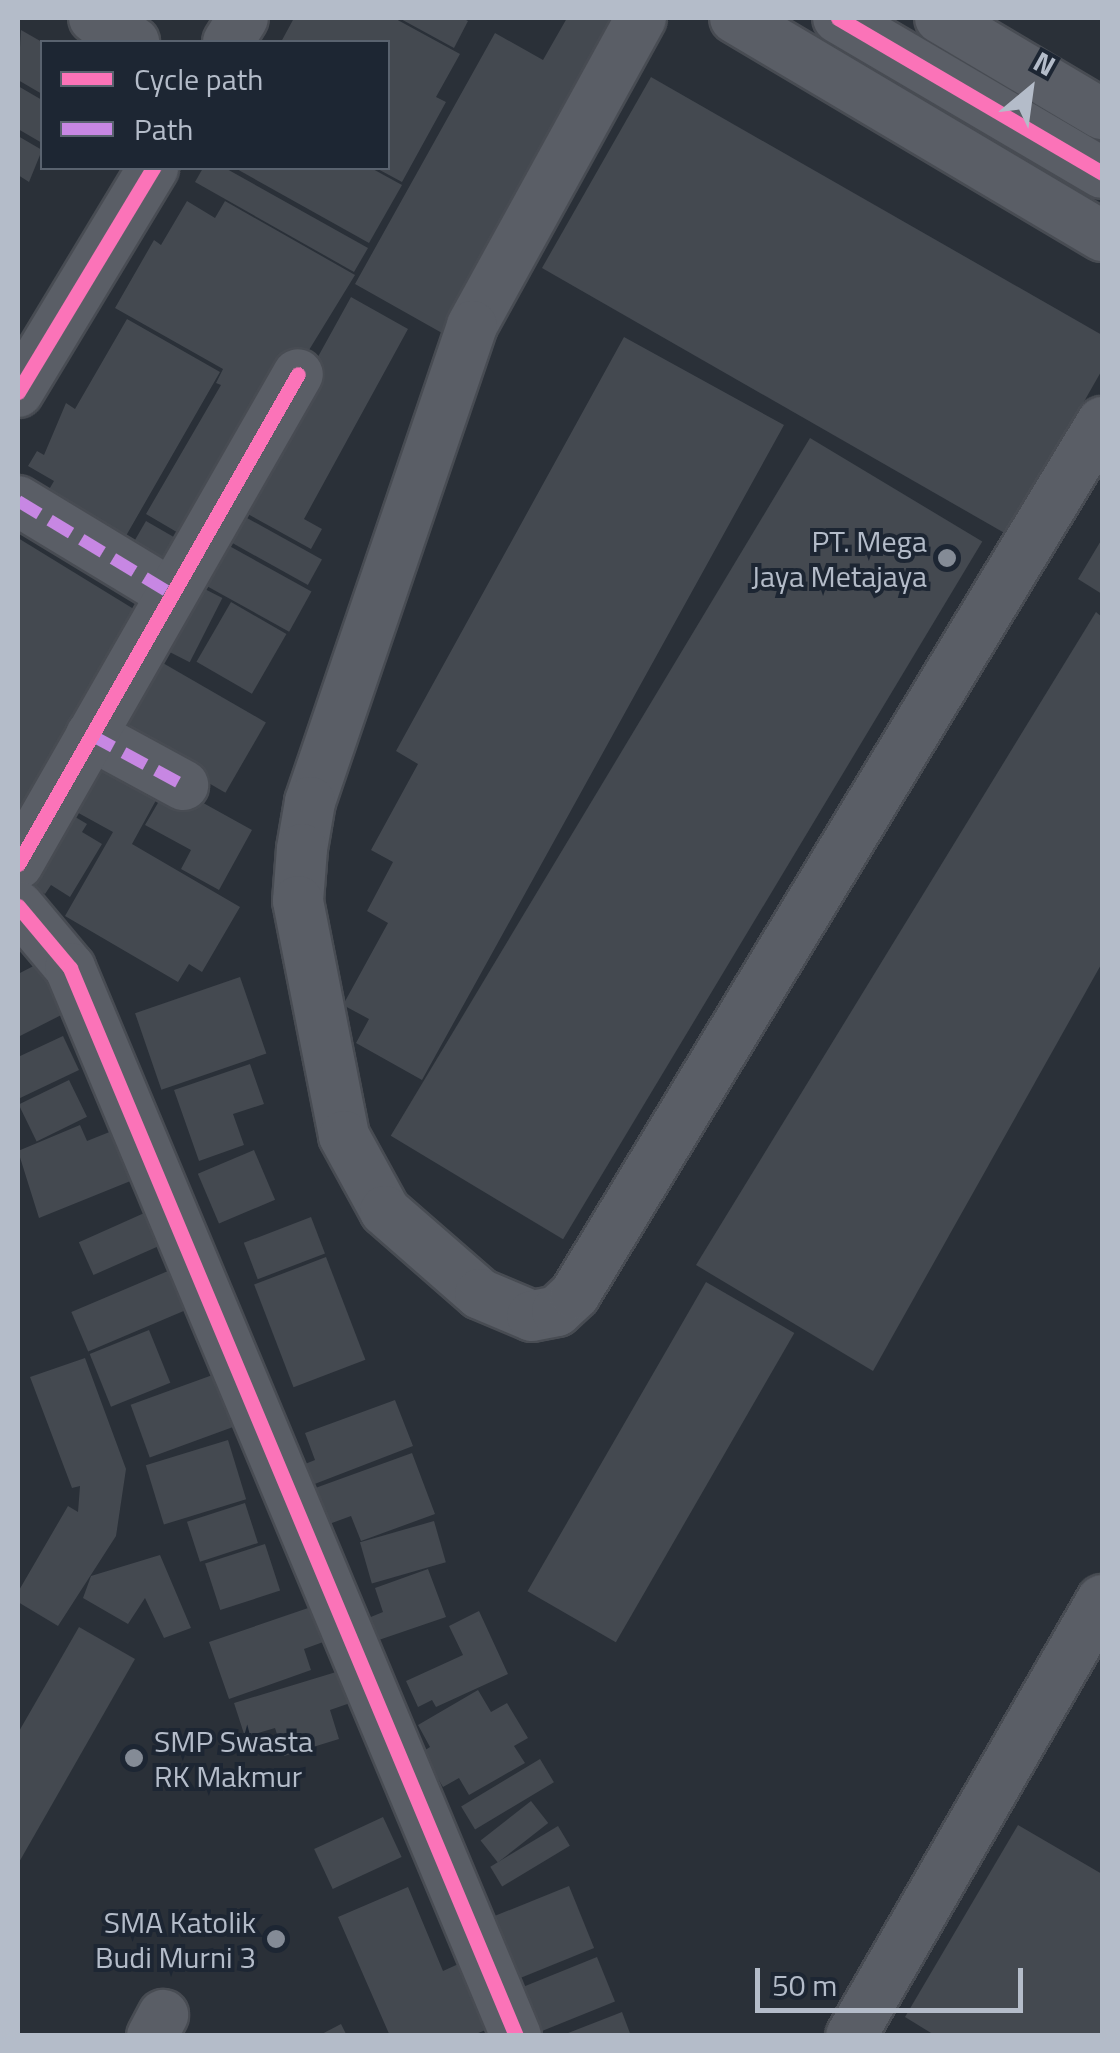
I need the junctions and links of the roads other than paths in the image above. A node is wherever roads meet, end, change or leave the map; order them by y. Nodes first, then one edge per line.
1 (94, 18) edge
2 (243, 18) edge
3 (641, 18) edge
4 (735, 18) edge
5 (838, 18) edge
6 (940, 18) edge
7 (131, 40) edge
8 (229, 40) edge
9 (1102, 114) edge
10 (152, 170) edge
11 (1102, 173) edge
12 (1102, 236) edge
13 (34, 328) edge
14 (298, 374) dead end
15 (18, 392) edge
16 (1102, 422) edge
17 (18, 501) edge
18 (170, 593) junction
19 (91, 735) junction
20 (183, 785) dead end
21 (18, 864) edge
22 (18, 906) edge
23 (1102, 1600) edge
24 (516, 2036) edge
25 (851, 2036) edge

1 - 7 street
2 - 8 street
3 - 16 street
4 - 12 street
5 - 11 street
6 - 9 street
10 - 13 street
13 - 15 street
14 - 18 street
17 - 18 street
18 - 19 street
19 - 20 street
19 - 21 street
22 - 24 street
23 - 25 street

